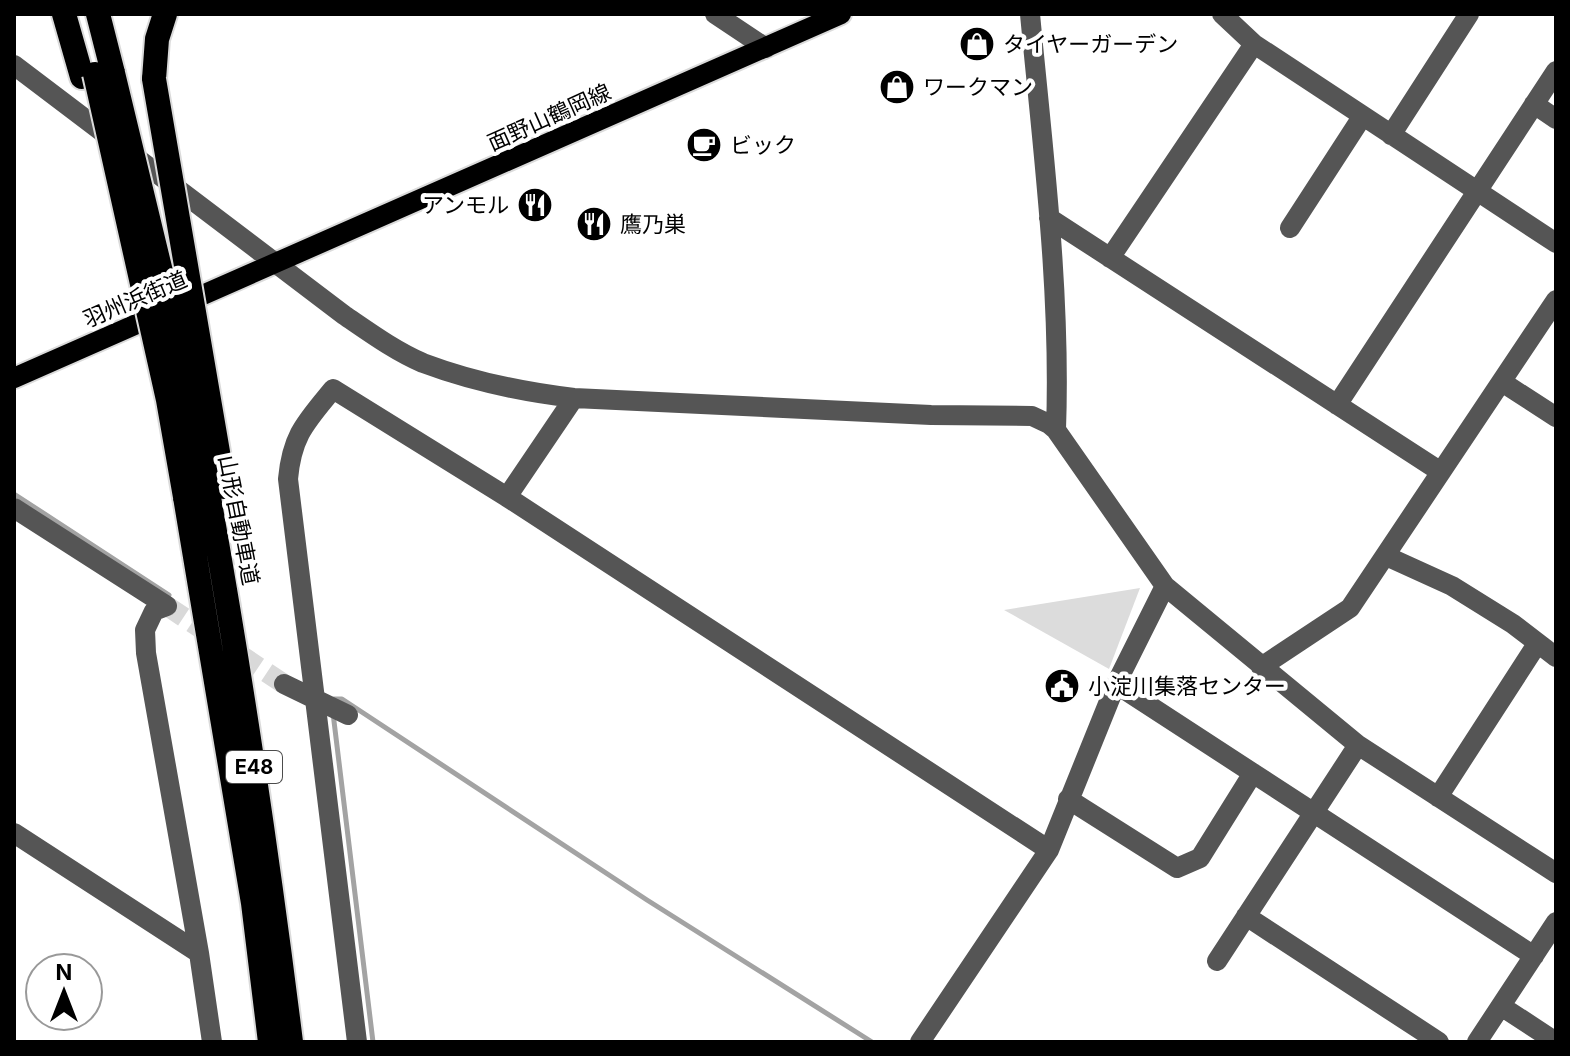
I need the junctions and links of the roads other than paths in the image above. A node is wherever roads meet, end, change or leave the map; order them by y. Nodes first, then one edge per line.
1 (64, 14) edge
2 (80, 14) edge
3 (98, 14) edge
4 (165, 14) edge
5 (715, 14) edge
6 (841, 14) edge
7 (1030, 14) edge
8 (1222, 14) edge
9 (1469, 14) edge
10 (1254, 44) junction
11 (766, 48) junction
12 (14, 65) edge
13 (1556, 71) edge
14 (97, 75) junction
15 (1534, 104) junction
16 (1362, 117) junction
17 (1556, 119) edge
18 (1391, 135) junction
19 (1477, 191) junction
20 (1049, 218) junction
21 (1290, 228) dead end
22 (1556, 243) edge
23 (1110, 258) junction
24 (275, 263) junction
25 (1556, 300) edge
26 (14, 378) edge
27 (1502, 382) junction
28 (574, 398) junction
29 (1337, 405) junction
30 (1556, 417) edge
31 (1056, 430) junction
32 (1441, 472) junction
33 (206, 494) junction
34 (507, 497) junction
35 (16, 515) edge
36 (1386, 556) junction
37 (1165, 586) junction
38 (1537, 644) junction
39 (1556, 657) edge
40 (1261, 667) junction
41 (284, 684) tunnel mouth
42 (1116, 684) junction
43 (315, 698) junction
44 (348, 715) dead end
45 (1358, 745) junction
46 (1253, 773) junction
47 (1438, 797) junction
48 (1068, 799) junction
49 (1314, 813) junction
50 (14, 833) edge
51 (1049, 850) junction
52 (1556, 873) edge
53 (1246, 916) junction
54 (1556, 922) edge
55 (199, 953) junction
56 (1534, 956) junction
57 (1217, 961) dead end
58 (1501, 1006) junction
59 (212, 1042) edge
60 (270, 1042) edge
61 (291, 1042) edge
62 (357, 1042) edge
63 (920, 1042) edge
64 (1439, 1042) edge
65 (1477, 1042) edge
66 (1556, 1042) edge

1 - 14 highway
2 - 14 highway
3 - 14 highway
4 - 33 highway, bridge
5 - 11 street
6 - 11 main road, 面野山鶴岡線
7 - 20 street
8 - 10 street
9 - 18 street
10 - 16 street
10 - 23 street
11 - 24 main road, 面野山鶴岡線
12 - 24 street
13 - 15 street
14 - 33 highway, bridge
15 - 17 street
15 - 19 street
16 - 18 street
16 - 21 street
18 - 19 street
19 - 22 street
19 - 29 street
20 - 23 street
20 - 31 street
23 - 29 street
24 - 26 main road, 羽州浜街道
24 - 28 street
25 - 27 street
27 - 30 street
27 - 32 street
28 - 31 street
28 - 34 street
29 - 32 street
31 - 37 street
32 - 36 street
33 - 60 highway, E48
33 - 61 highway, E48
34 - 43 street
34 - 51 street
35 - 55 street
36 - 38 street
36 - 40 street
37 - 40 street
37 - 42 street
38 - 39 street
38 - 47 street
40 - 45 street
41 - 43 street
42 - 46 street
42 - 48 street
43 - 44 street
43 - 62 street
45 - 47 street
45 - 49 street
46 - 48 street
46 - 49 street
47 - 52 street
48 - 51 street
49 - 53 street
49 - 56 street
50 - 55 street
51 - 63 street
53 - 57 street
53 - 64 street
54 - 56 street
55 - 59 street
56 - 58 street
58 - 65 street
58 - 66 street

